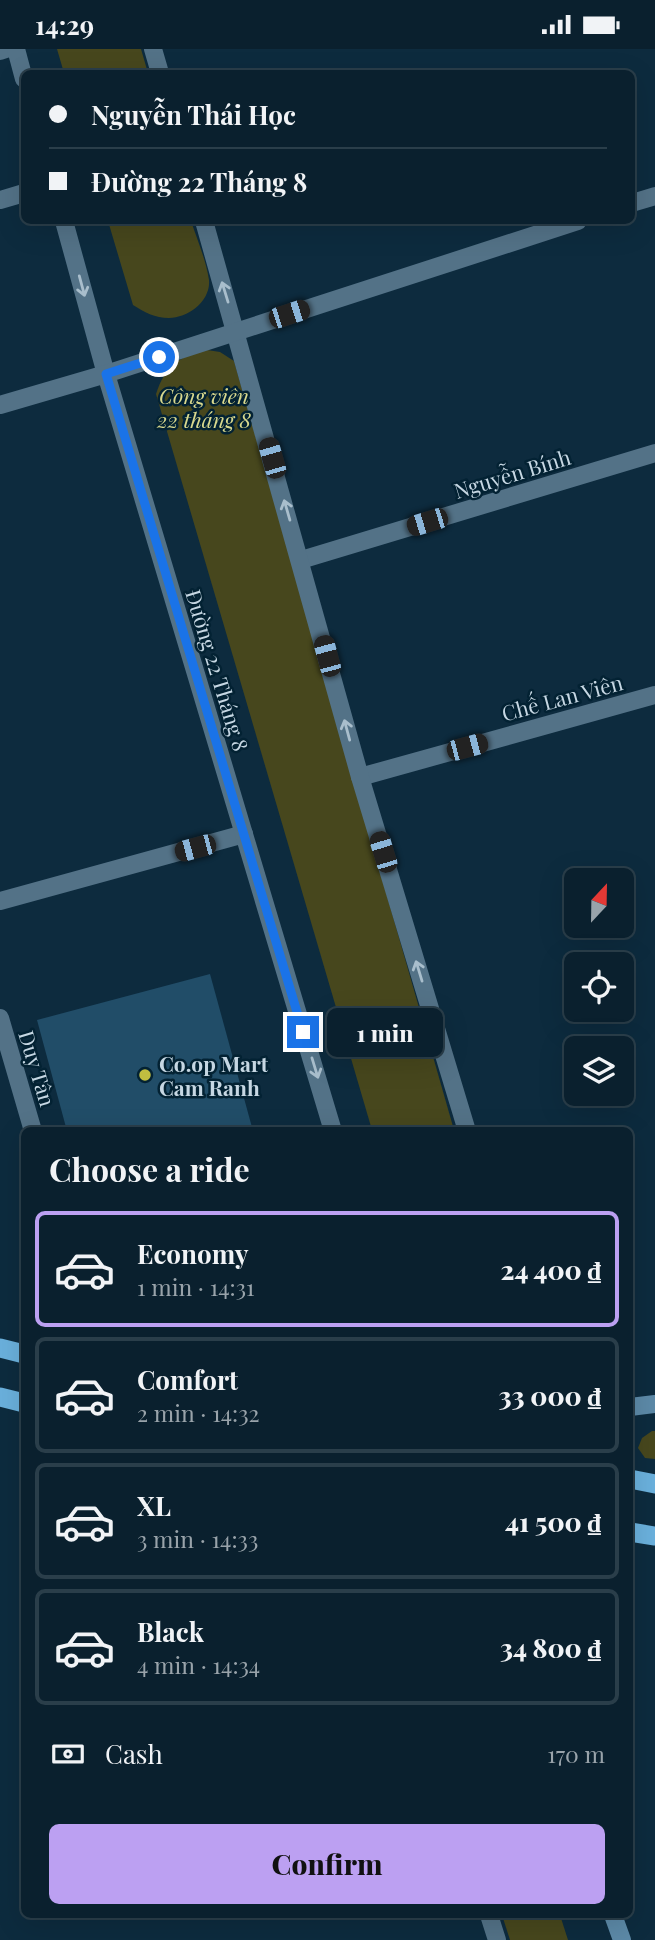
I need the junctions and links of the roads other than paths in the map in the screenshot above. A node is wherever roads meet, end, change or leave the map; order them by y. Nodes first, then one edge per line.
1 (5, 49) edge
2 (16, 49) edge
3 (153, 49) edge
4 (0, 51) edge
5 (22, 70) edge
6 (159, 70) edge
7 (21, 194) edge
8 (655, 196) edge
9 (0, 200) edge
10 (635, 202) edge
11 (65, 224) edge
12 (205, 224) edge
13 (569, 224) edge
14 (237, 331) junction
15 (106, 374) junction
16 (0, 405) edge
17 (655, 453) edge
18 (301, 560) junction
19 (655, 695) edge
20 (360, 777) junction
21 (244, 834) junction
22 (0, 901) edge
23 (0, 1018) edge
24 (0, 1081) edge
25 (18, 1081) junction
26 (32, 1127) edge
27 (333, 1127) edge
28 (466, 1127) edge
29 (0, 1348) edge
30 (21, 1354) edge
31 (0, 1397) edge
32 (21, 1402) edge
33 (655, 1404) edge
34 (633, 1407) edge
35 (633, 1480) edge
36 (655, 1484) edge
37 (633, 1532) edge
38 (655, 1536) edge
39 (490, 1918) edge
40 (614, 1918) edge
41 (497, 1940) edge
42 (622, 1940) edge

1 - 4 street
2 - 5 street
3 - 6 street
7 - 9 street
8 - 10 street
11 -> 15 street, Đường 22 Tháng 8
14 -> 12 street
13 - 14 street
14 - 15 street
18 -> 14 street
15 - 16 street
15 - 21 street, Đường 22 Tháng 8
17 - 18 street, Nguyễn Bính
20 -> 18 street
19 - 20 street, Chế Lan Viên
28 -> 20 street
21 - 22 street
21 -> 27 street, Đường 22 Tháng 8
23 - 25 street, Duy Tân
24 - 25 street
25 - 26 street, Duy Tân
29 - 30 highway
31 - 32 highway
33 - 34 main road
35 - 36 highway
37 - 38 highway
39 - 41 street
40 - 42 main road

